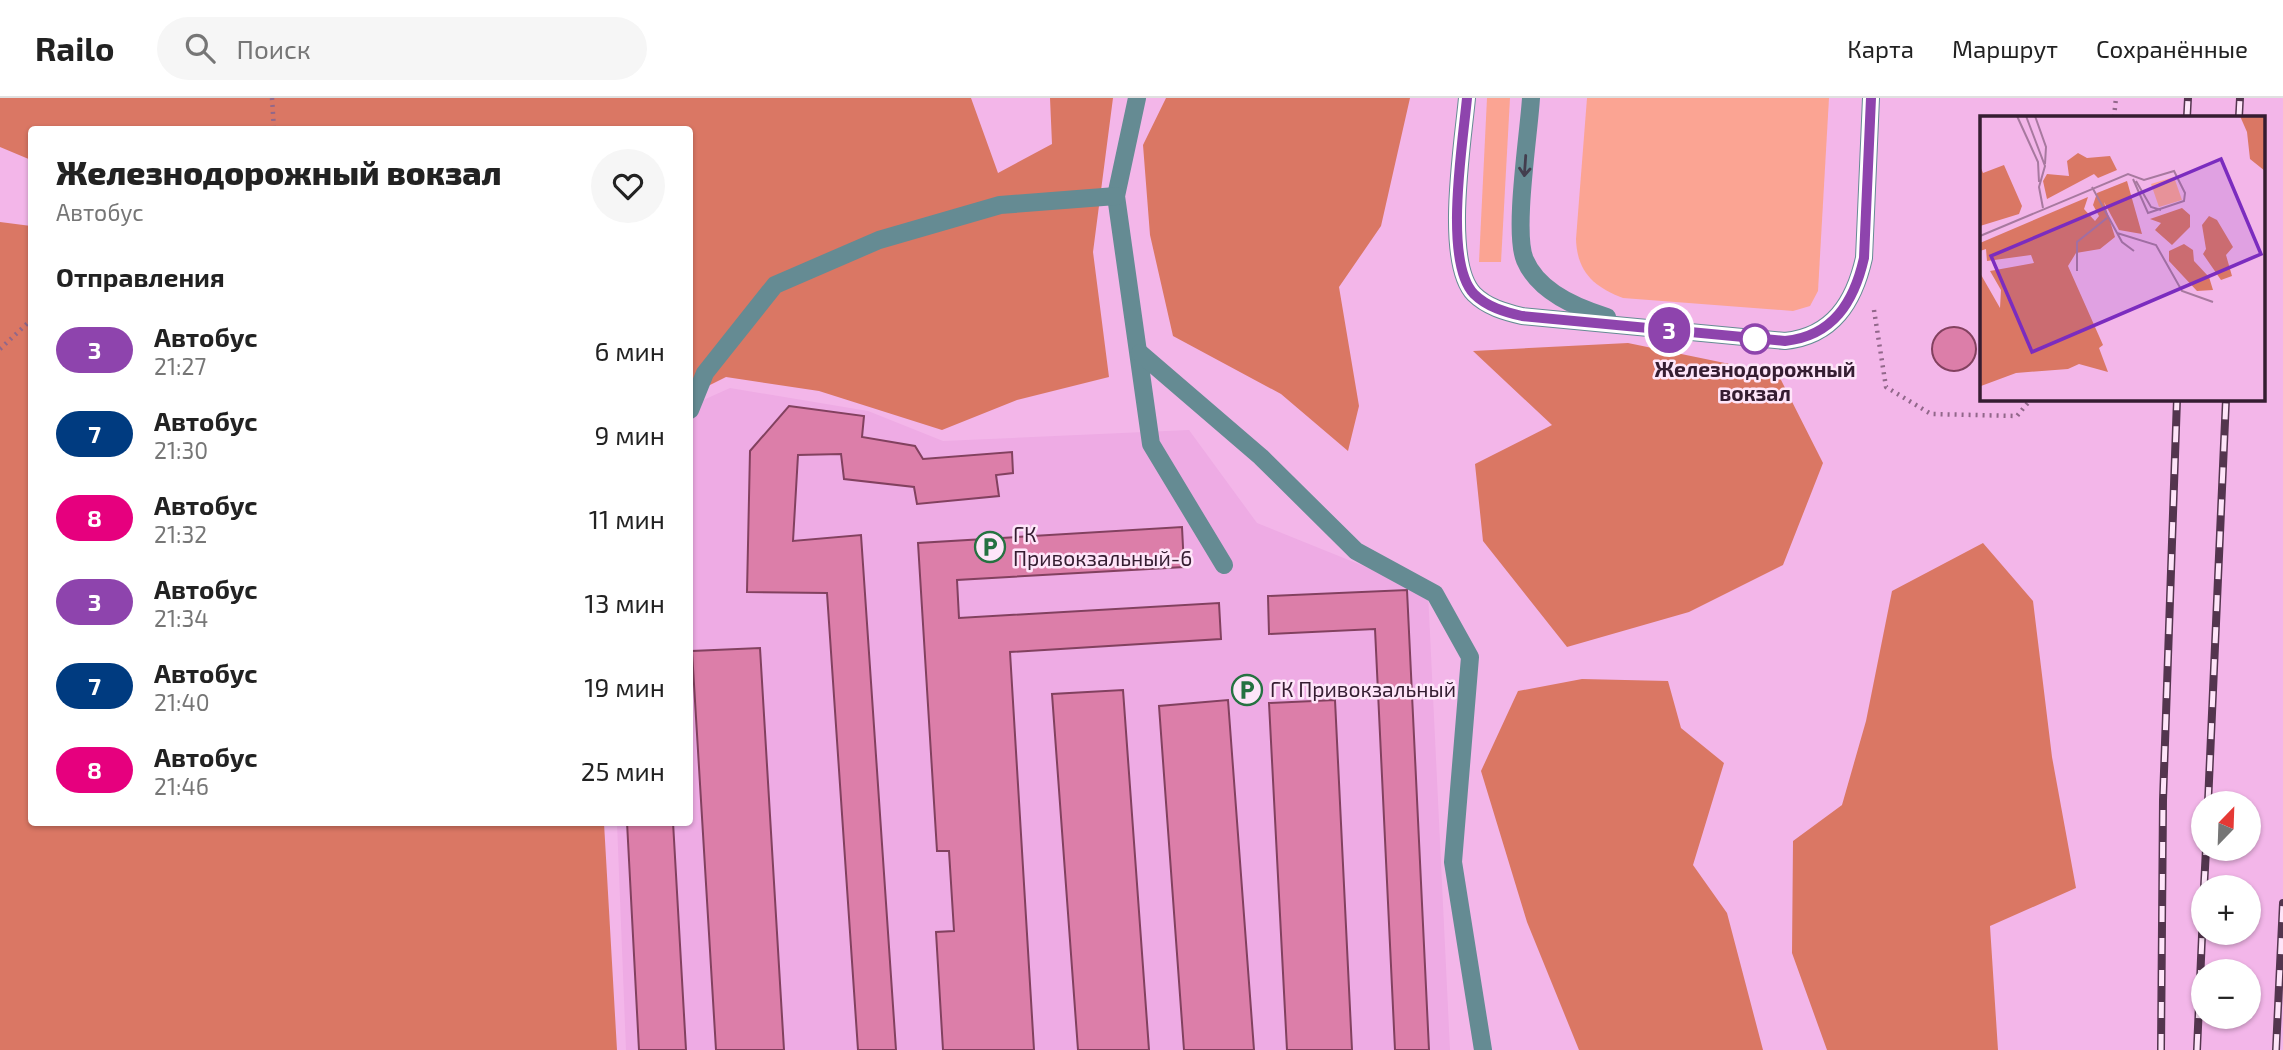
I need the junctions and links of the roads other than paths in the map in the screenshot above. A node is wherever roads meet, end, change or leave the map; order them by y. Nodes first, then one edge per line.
1 (1137, 98) edge
2 (1467, 98) edge
3 (1531, 98) edge
4 (1871, 98) edge
5 (1116, 195) junction
6 (1639, 327) junction
7 (1140, 353) junction
8 (693, 403) edge
9 (1224, 565) dead end
10 (1483, 1050) edge

1 - 5 lane
2 - 6 lane
3 -> 6 lane
4 - 6 lane
5 - 7 lane
5 - 8 lane
7 - 9 lane
7 - 10 lane

